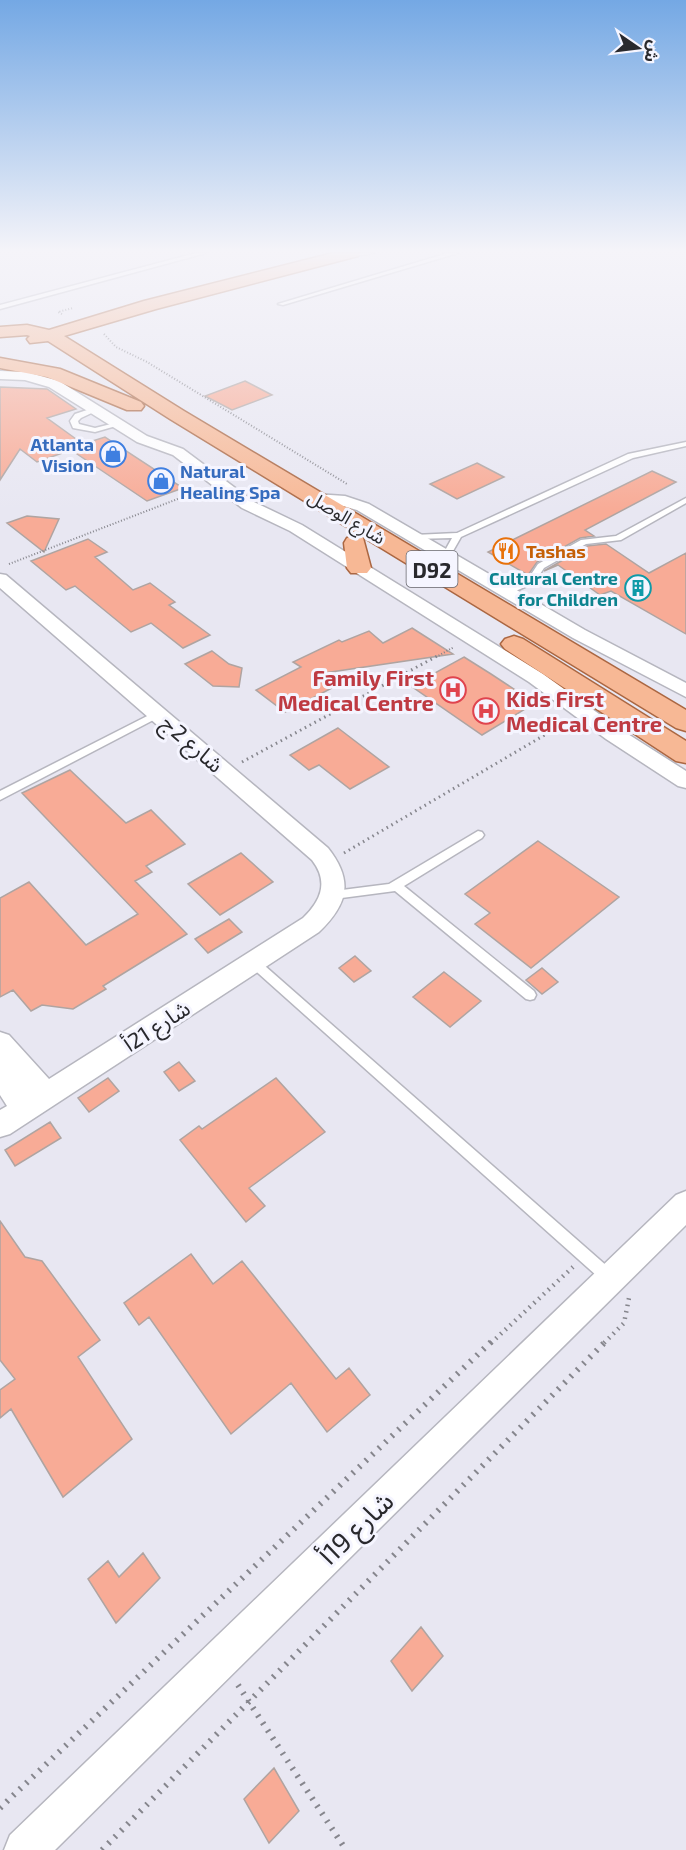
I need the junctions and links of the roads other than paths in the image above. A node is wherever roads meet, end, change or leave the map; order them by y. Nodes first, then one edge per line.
1 (55, 339) edge
2 (58, 339) edge
3 (99, 339) edge
4 (0, 363) edge
5 (106, 370) junction
6 (0, 375) edge
7 (134, 406) junction
8 (96, 410) junction
9 (119, 424) junction
10 (686, 444) edge
11 (316, 499) junction
12 (686, 500) edge
13 (458, 535) junction
14 (414, 537) junction
15 (357, 555) junction
16 (446, 556) junction
17 (0, 579) edge
18 (508, 591) junction
19 (603, 673) junction
20 (657, 677) junction
21 (686, 691) edge
22 (159, 713) junction
23 (686, 722) edge
24 (686, 754) edge
25 (686, 781) edge
26 (0, 796) edge
27 (478, 835) dead end
28 (396, 886) junction
29 (334, 895) junction
30 (253, 963) junction
31 (530, 995) dead end
32 (0, 1043) edge
33 (0, 1073) edge
34 (36, 1102) junction
35 (0, 1125) edge
36 (686, 1205) edge
37 (609, 1276) junction
38 (25, 1850) edge

1 - 7 main road, شارع الوصل / D92
2 - 5 main road, شارع الوصل / D92
3 - 5 main road
4 - 7 main road
5 - 11 main road, شارع الوصل / D92
6 - 8 street
7 - 15 main road, شارع الوصل / D92
8 - 9 street
8 - 9 lane
9 - 15 street
10 - 13 lane
11 - 14 street
11 - 19 main road, شارع الوصل / D92
12 - 18 lane
13 - 14 lane
13 - 16 lane
14 - 16 street
15 - 24 main road, شارع الوصل / D92
15 - 25 street
16 - 18 street
17 - 22 street, شارع 2ج
18 - 20 street
19 - 20 main road
19 - 23 main road, شارع الوصل / D92
20 - 21 street
22 - 26 lane
22 - 29 street, شارع 2ج
27 - 28 lane
28 - 29 lane
28 - 31 lane
29 - 30 street, شارع 21أ
30 - 34 street, شارع 21أ
30 - 37 lane
32 - 34 street
33 - 34 street
34 - 35 street, شارع 21أ
36 - 37 street, شارع 19أ
37 - 38 street, شارع 19أ

